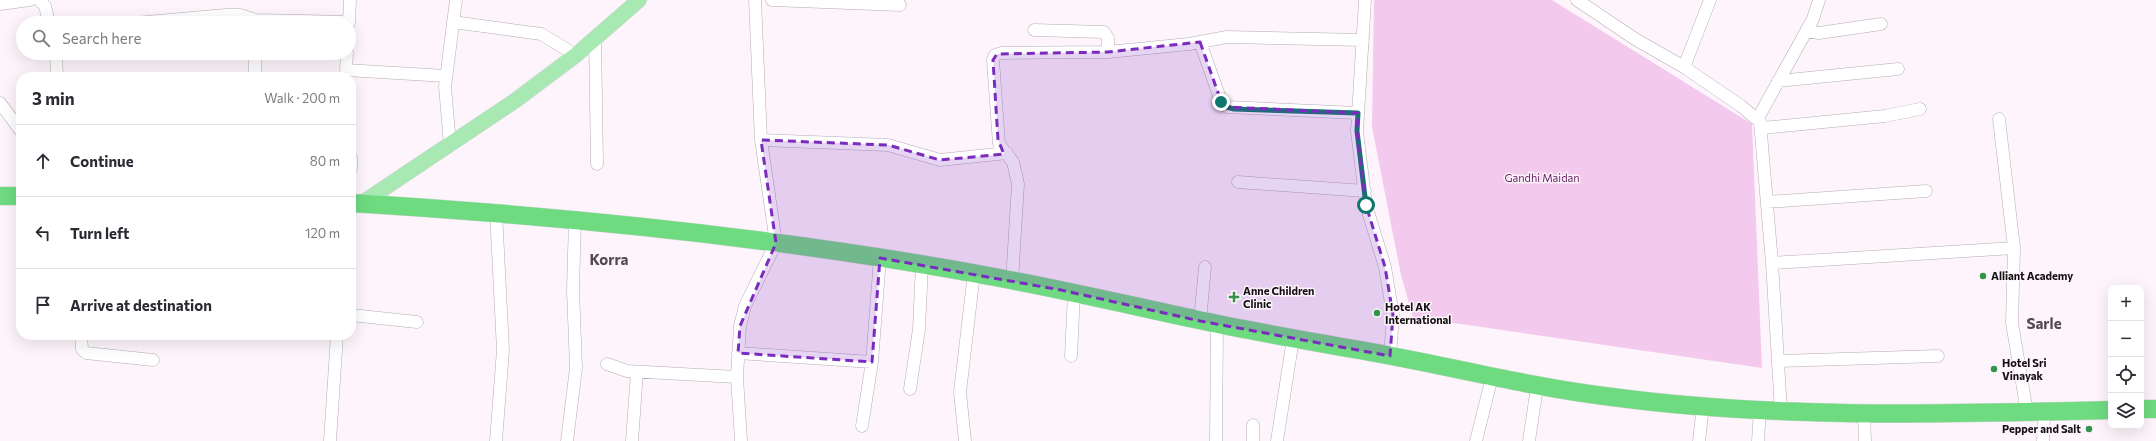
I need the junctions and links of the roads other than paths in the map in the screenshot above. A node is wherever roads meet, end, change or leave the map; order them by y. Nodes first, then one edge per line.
1 (30, 0) edge
2 (41, 0) edge
3 (350, 0) edge
4 (456, 0) edge
5 (638, 0) edge
6 (755, 0) edge
7 (772, 0) edge
8 (1365, 0) edge
9 (1577, 0) edge
10 (1710, 0) edge
11 (1819, 0) edge
12 (0, 4) edge
13 (900, 5) dead end
14 (1595, 6) edge
15 (47, 16) edge
16 (215, 16) edge
17 (242, 16) edge
18 (349, 16) edge
19 (453, 22) junction
20 (1881, 24) dead end
21 (1034, 30) dead end
22 (1806, 31) junction
23 (595, 37) junction
24 (1363, 40) junction
25 (1200, 42) junction
26 (1108, 52) junction
27 (576, 55) junction
28 (56, 60) edge
29 (255, 60) edge
30 (347, 60) edge
31 (1684, 67) junction
32 (1898, 69) dead end
33 (57, 72) edge
34 (255, 72) edge
35 (446, 76) junction
36 (1778, 81) junction
37 (0, 103) edge
38 (1920, 110) dead end
39 (1358, 113) junction
40 (1999, 119) dead end
41 (1760, 123) junction
42 (16, 124) edge
43 (760, 140) junction
44 (450, 144) junction
45 (1007, 153) junction
46 (596, 164) dead end
47 (1238, 182) dead end
48 (1365, 191) junction
49 (1926, 191) dead end
50 (0, 196) edge
51 (16, 196) edge
52 (1768, 202) junction
53 (356, 203) edge
54 (496, 212) junction
55 (575, 219) junction
56 (776, 243) junction
57 (2014, 248) junction
58 (880, 258) junction
59 (1772, 262) junction
60 (922, 264) junction
61 (1205, 267) dead end
62 (974, 273) junction
63 (1012, 281) junction
64 (1074, 292) junction
65 (356, 316) edge
66 (416, 322) dead end
67 (1209, 322) junction
68 (1293, 339) junction
69 (81, 340) edge
70 (337, 340) edge
71 (738, 353) junction
72 (1071, 356) dead end
73 (1390, 356) junction
74 (1938, 356) dead end
75 (153, 360) dead end
76 (1779, 361) junction
77 (872, 362) junction
78 (607, 364) dead end
79 (637, 372) junction
80 (737, 377) junction
81 (1492, 377) junction
82 (1537, 387) junction
83 (910, 389) dead end
84 (1703, 406) junction
85 (2144, 409) edge
86 (2156, 409) edge
87 (1760, 410) junction
88 (2108, 410) edge
89 (1781, 411) junction
90 (2035, 412) junction
91 (1864, 413) junction
92 (1253, 425) dead end
93 (862, 426) dead end
94 (330, 441) edge
95 (496, 441) edge
96 (567, 441) edge
97 (632, 441) edge
98 (741, 441) edge
99 (965, 441) edge
100 (1216, 441) edge
101 (1252, 441) edge
102 (1277, 441) edge
103 (1476, 441) edge
104 (1529, 441) edge
105 (1698, 441) edge
106 (1758, 441) edge
107 (1865, 441) edge
108 (2043, 441) edge

1 - 12 street
2 - 15 street
3 - 18 street
4 - 19 street
5 - 23 main road
6 - 43 street
7 - 13 street
8 - 24 street
9 - 14 street
10 - 31 street
11 - 22 street
14 - 31 street
16 - 17 street
19 - 27 street
19 - 35 street
20 - 22 street
21 - 26 street
22 - 36 street
23 - 27 main road
23 - 46 street
24 - 25 street
24 - 39 street
25 - 26 street
25 - 39 street
26 - 45 street
27 - 44 main road
28 - 33 street
29 - 34 street
30 - 35 street
31 - 41 street
32 - 36 street
35 - 44 street
36 - 41 street
37 - 42 street
38 - 41 street
39 - 48 street
40 - 57 street
41 - 52 street
43 - 45 street
43 - 56 street
44 - 53 main road
45 - 63 street
47 - 48 street
48 - 73 street
49 - 52 street
50 - 51 highway
52 - 59 street
53 - 54 highway
54 - 55 highway
54 - 95 street
55 - 56 highway
55 - 96 street
56 - 58 highway
56 - 71 street
57 - 59 street
57 - 90 street
58 - 60 highway
58 - 77 street
59 - 76 street
60 - 62 highway
60 - 83 street
61 - 67 street
62 - 63 highway
62 - 99 street
63 - 64 highway
64 - 67 highway
64 - 72 street
65 - 66 street
67 - 68 highway
67 - 100 street
68 - 73 highway
68 - 102 street
69 - 75 street
70 - 94 street
71 - 77 street
71 - 80 street
73 - 81 highway
74 - 76 street
76 - 89 street
77 - 93 street
78 - 79 street
79 - 80 street
79 - 97 street
80 - 98 street
81 - 82 highway
81 - 103 street
82 - 84 highway
82 - 104 street
84 - 87 highway
84 - 105 street
85 - 86 highway
87 - 89 highway
87 - 106 street
88 - 90 highway
89 - 91 highway
90 - 91 highway
90 - 108 street
91 - 107 street
92 - 101 street

